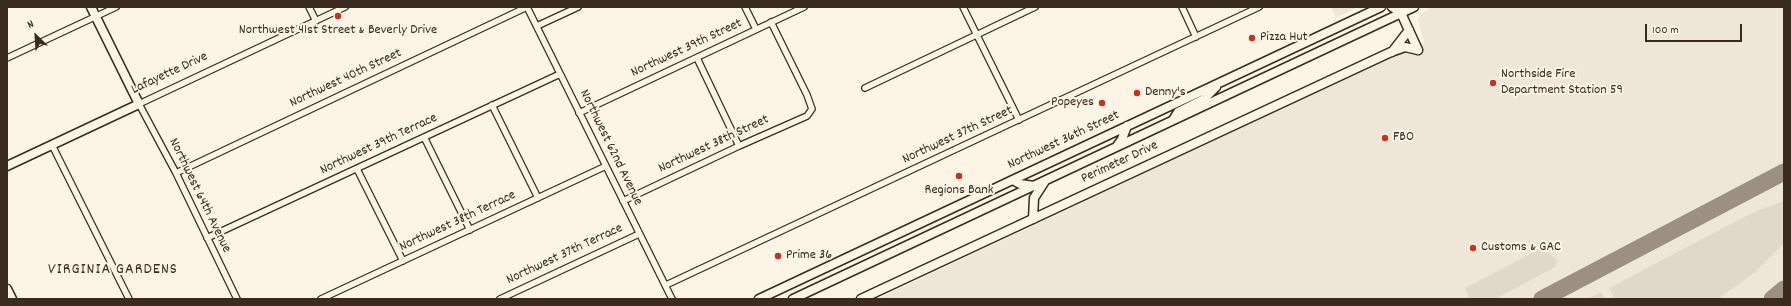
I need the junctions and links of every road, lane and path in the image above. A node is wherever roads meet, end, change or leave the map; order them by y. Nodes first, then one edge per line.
1 (91, 7) edge
2 (116, 7) edge
3 (309, 7) edge
4 (345, 7) edge
5 (527, 7) edge
6 (578, 7) edge
7 (745, 7) edge
8 (804, 7) edge
9 (963, 7) edge
10 (1035, 7) edge
11 (1182, 7) edge
12 (1259, 7) edge
13 (1381, 7) edge
14 (1392, 7) edge
15 (1414, 7) edge
16 (1400, 10) edge
17 (96, 17) junction
18 (316, 21) junction
19 (771, 22) junction
20 (537, 26) junction
21 (756, 29) junction
22 (1409, 30) junction
23 (976, 35) junction
24 (1196, 37) junction
25 (1391, 52) junction
26 (7, 58) edge
27 (697, 58) junction
28 (560, 74) junction
29 (1219, 83) junction
30 (864, 88) dead end
31 (1235, 91) junction
32 (138, 104) junction
33 (492, 105) junction
34 (580, 112) junction
35 (1019, 120) junction
36 (1173, 120) junction
37 (1127, 126) junction
38 (424, 138) junction
39 (52, 145) junction
40 (739, 146) junction
41 (1116, 147) junction
42 (7, 166) edge
43 (606, 166) junction
44 (357, 169) junction
45 (176, 173) junction
46 (1013, 180) junction
47 (1045, 181) junction
48 (1034, 186) junction
49 (538, 198) junction
50 (1004, 200) junction
51 (623, 201) junction
52 (1033, 219) junction
53 (470, 230) junction
54 (639, 234) junction
55 (207, 238) junction
56 (866, 248) junction
57 (403, 261) junction
58 (872, 262) junction
59 (666, 286) junction
60 (7, 289) edge
61 (12, 299) edge
62 (129, 299) edge
63 (236, 299) edge
64 (321, 299) edge
65 (500, 299) edge
66 (672, 299) edge
67 (759, 299) edge
68 (793, 299) edge
69 (861, 299) edge

1 - 17 main road
2 - 17 street
3 - 18 street
4 - 18 street, Lafayette Drive
5 - 20 street, Northwest 62nd Avenue
5 - 45 street, Northwest 40th Street
6 - 20 street
7 - 21 street
8 - 19 street, Northwest 39th Street
9 - 23 street
10 - 23 street
11 - 24 street
12 - 24 street, Northwest 37th Street
13 - 29 main road, Northwest 36th Street
14 - 16 main road
15 - 16 main road, Northwest 36th Street
16 - 22 main road
16 - 31 main road, Northwest 36th Street
17 - 26 street
17 - 32 main road
18 - 32 street, Lafayette Drive
19 - 21 street, Northwest 39th Street
19 - 40 street, Northwest 38th Street
20 - 28 street, Northwest 62nd Avenue
21 - 27 street, Northwest 39th Street
22 - 25 main road, Perimeter Drive
22 - 25 main road, Perimeter Drive
23 - 30 street
23 - 35 street
24 - 35 street, Northwest 37th Street
25 - 52 main road, Perimeter Drive
27 - 34 street, Northwest 39th Street
27 - 40 street
28 - 33 street, Northwest 39th Terrace
28 - 34 street, Northwest 62nd Avenue
29 - 31 main road
29 - 36 main road
29 - 37 main road, Northwest 36th Street
31 - 36 main road, Northwest 36th Street
32 - 39 main road, Lafayette Drive
32 - 45 street, Northwest 64th Avenue
33 - 38 street, Northwest 39th Terrace
33 - 49 street
34 - 43 street, Northwest 62nd Avenue
35 - 59 street, Northwest 37th Street
36 - 41 main road, Northwest 36th Street
37 - 41 main road
37 - 46 main road, Northwest 36th Street
38 - 44 street, Northwest 39th Terrace
38 - 53 street
39 - 42 main road, Lafayette Drive
39 - 62 street
40 - 51 street, Northwest 38th Street
41 - 47 main road, Northwest 36th Street
43 - 49 street, Northwest 38th Terrace
43 - 51 street, Northwest 62nd Avenue
44 - 55 street, Northwest 39th Terrace
44 - 57 street
45 - 55 street, Northwest 64th Avenue
46 - 48 main road
46 - 50 main road
46 - 56 main road, Northwest 36th Street
47 - 48 main road, Northwest 36th Street
47 - 52 main road
48 - 50 main road, Northwest 36th Street
49 - 53 street, Northwest 38th Terrace
50 - 58 main road, Northwest 36th Street
51 - 54 street, Northwest 62nd Avenue
52 - 69 main road, Perimeter Drive
53 - 57 street, Northwest 38th Terrace
54 - 59 street, Northwest 62nd Avenue
54 - 65 street, Northwest 37th Terrace
55 - 63 street, Northwest 64th Avenue
56 - 58 main road
56 - 67 main road, Northwest 36th Street
57 - 64 street, Northwest 38th Terrace
58 - 68 main road, Northwest 36th Street
59 - 66 street, Northwest 62nd Avenue
60 - 61 main road

